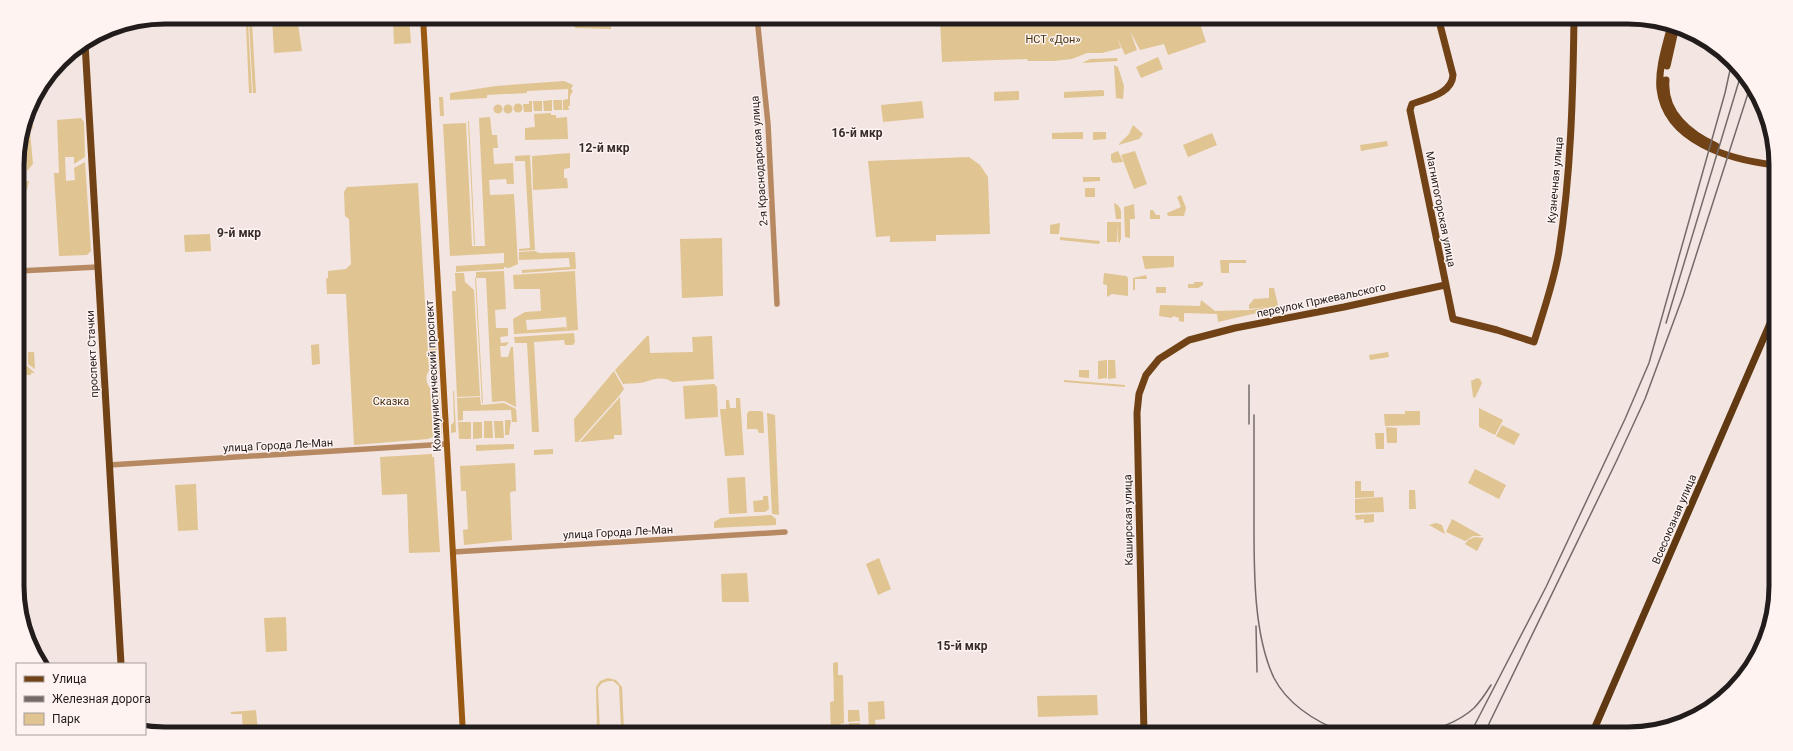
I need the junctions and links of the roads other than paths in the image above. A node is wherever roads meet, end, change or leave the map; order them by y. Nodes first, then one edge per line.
1 (423, 24) edge
2 (758, 24) edge
3 (1440, 24) edge
4 (1574, 24) edge
5 (1670, 30) edge
6 (1675, 31) edge
7 (85, 48) edge
8 (1769, 159) edge
9 (1769, 164) edge
10 (98, 266) junction
11 (24, 271) edge
12 (1445, 285) junction
13 (777, 304) dead end
14 (1453, 319) joint
15 (1769, 326) edge
16 (1201, 336) joint
17 (447, 444) junction
18 (110, 465) junction
19 (786, 532) dead end
20 (453, 552) junction
21 (120, 663) edge
22 (463, 727) edge
23 (1144, 727) edge
24 (1595, 727) edge

1 - 17 main road, Коммунистический проспект
2 - 13 street, 2-я Краснодарская улица
3 - 12 main road, Магнитогорская улица
4 - 14 main road, Кузнечная улица
5 - 9 main road
6 - 8 main road
7 - 10 main road, проспект Стачки
10 - 11 street
10 - 18 main road, проспект Стачки
12 - 14 main road, Магнитогорская улица
12 - 16 main road, переулок Пржевальского
15 - 24 highway, Всесоюзная улица
16 - 23 main road, Каширская улица
17 - 18 street, улица Города Ле-Ман
17 - 20 main road, Коммунистический проспект
18 - 21 main road, проспект Стачки
19 - 20 street, улица Города Ле-Ман
20 - 22 main road, Коммунистический проспект

